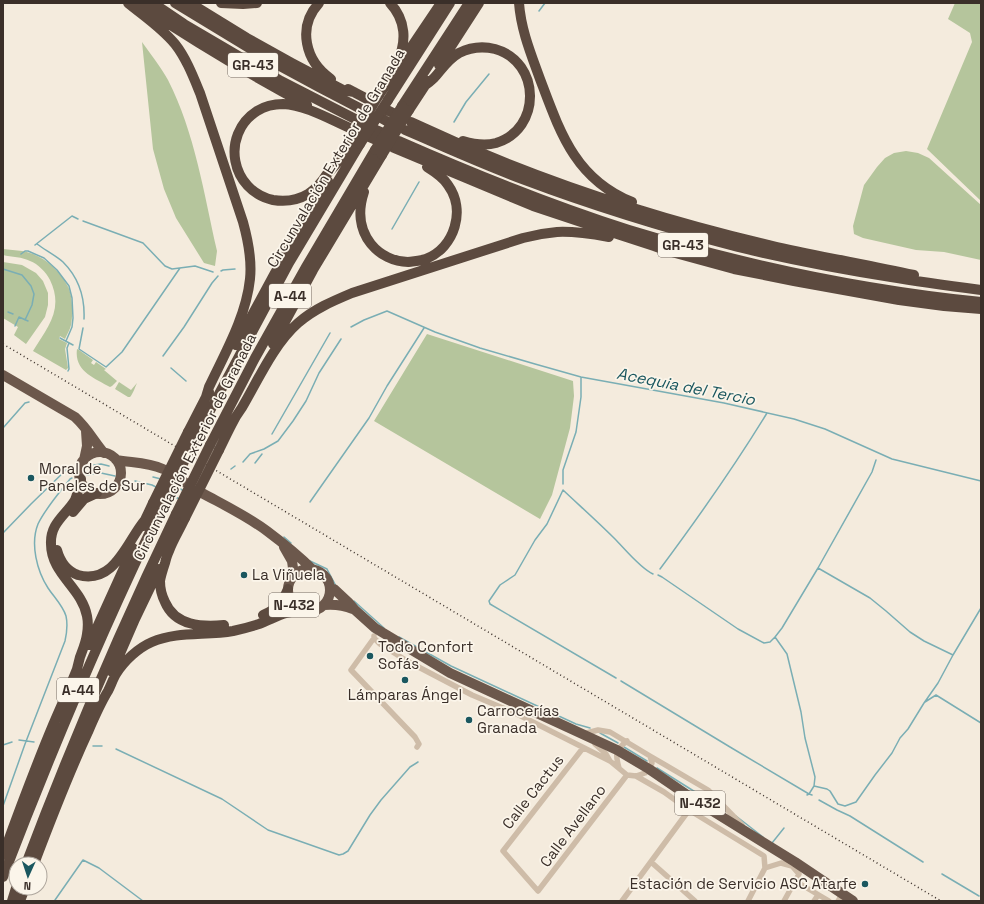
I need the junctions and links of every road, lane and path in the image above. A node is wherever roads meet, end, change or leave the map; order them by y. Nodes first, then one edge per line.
1 (128, 3) edge
2 (138, 3) edge
3 (153, 3) edge
4 (175, 3) edge
5 (190, 3) edge
6 (221, 3) edge
7 (257, 3) edge
8 (319, 3) edge
9 (390, 3) edge
10 (441, 3) edge
11 (450, 3) edge
12 (469, 3) edge
13 (479, 3) edge
14 (519, 3) edge
15 (390, 78) junction
16 (424, 86) junction
17 (354, 92) junction
18 (369, 100) dead end
19 (406, 108) junction
20 (363, 110) dead end
21 (386, 110) junction
22 (328, 118) junction
23 (355, 133) junction
24 (441, 137) junction
25 (376, 141) junction
26 (412, 157) junction
27 (337, 163) junction
28 (373, 169) junction
29 (682, 223) junction
30 (668, 251) junction
31 (981, 285) edge
32 (981, 290) edge
33 (981, 302) edge
34 (981, 309) edge
35 (3, 375) edge
36 (206, 397) junction
37 (235, 419) junction
38 (86, 429) junction
39 (192, 435) junction
40 (215, 447) junction
41 (104, 453) junction
42 (84, 460) junction
43 (116, 460) junction
44 (148, 464) junction
45 (163, 469) dead end
46 (120, 478) junction
47 (81, 479) junction
48 (202, 492) dead end
49 (97, 493) junction
50 (157, 505) junction
51 (181, 516) junction
52 (145, 520) junction
53 (282, 544) junction
54 (169, 551) junction
55 (312, 569) junction
56 (294, 576) junction
57 (330, 588) junction
58 (288, 589) junction
59 (324, 605) junction
60 (355, 610) junction
61 (305, 611) junction
62 (375, 628) junction
63 (374, 638) junction
64 (77, 668) junction
65 (103, 698) junction
66 (583, 734) junction
67 (627, 741) junction
68 (417, 747) dead end
69 (583, 748) junction
70 (617, 754) junction
71 (650, 756) junction
72 (610, 761) junction
73 (619, 768) junction
74 (649, 769) junction
75 (627, 775) junction
76 (636, 776) junction
77 (689, 810) junction
78 (752, 835) junction
79 (759, 846) junction
80 (3, 855) edge
81 (29, 856) edge
82 (37, 856) edge
83 (651, 862) junction
84 (793, 864) junction
85 (765, 868) junction
86 (3, 877) edge
87 (795, 881) junction
88 (538, 891) joint
89 (818, 895) junction
90 (840, 898) edge
91 (622, 901) edge
92 (695, 901) edge
93 (748, 901) edge
94 (784, 901) edge
95 (814, 901) edge
96 (829, 901) edge
97 (853, 901) edge

1 - 36 highway
2 - 22 highway
3 - 23 highway, GR-43
4 - 20 highway, GR-43
5 - 17 highway
6 - 7 highway
8 - 17 highway
9 - 15 highway
10 - 15 highway
11 - 21 highway, Circunvalación Exterior de Granada / A-44
12 - 19 highway, Circunvalación Exterior de Granada / A-44
13 - 16 highway
14 - 29 highway
15 - 21 highway
16 - 19 highway
16 - 24 highway
17 - 18 highway
19 - 25 highway, Circunvalación Exterior de Granada / A-44, bridge
21 - 23 highway, Circunvalación Exterior de Granada / A-44, bridge
22 - 23 highway
22 - 27 highway
23 - 27 highway
23 - 39 highway, Circunvalación Exterior de Granada / A-44
24 - 29 highway
24 - 32 highway, GR-43
25 - 28 highway
25 - 40 highway, Circunvalación Exterior de Granada / A-44
26 - 28 highway
26 - 30 highway
26 - 33 highway, GR-43
27 - 36 highway
28 - 37 highway
29 - 31 highway
30 - 34 highway
30 - 37 highway
35 - 38 highway
36 - 39 highway
37 - 40 highway
38 - 41 highway
38 - 42 highway
39 - 50 highway, Circunvalación Exterior de Granada / A-44, bridge
40 - 51 highway, Circunvalación Exterior de Granada / A-44, bridge
41 - 42 highway
41 - 43 highway
42 - 47 highway
43 - 44 highway
43 - 46 highway
44 - 45 highway
44 - 46 highway
46 - 49 highway
47 - 49 highway
47 - 64 highway
48 - 53 highway, N-432
49 - 52 highway
50 - 52 highway
50 - 86 highway, Circunvalación Exterior de Granada / A-44
51 - 54 highway
51 - 81 highway, Circunvalación Exterior de Granada / A-44
52 - 64 highway
53 - 55 highway, N-432
53 - 56 highway, N-432
54 - 58 highway
54 - 65 highway
55 - 56 highway, N-432
55 - 57 highway, N-432
56 - 58 highway, N-432
57 - 59 highway, N-432
57 - 60 highway, N-432
58 - 61 highway, N-432
59 - 60 highway, N-432
59 - 61 highway, N-432
60 - 62 highway, N-432
61 - 65 highway
62 - 63 street
62 - 66 highway, N-432
63 - 68 street
63 - 69 street
64 - 80 highway
65 - 82 highway
66 - 67 street
66 - 70 highway, N-432
66 - 72 street
67 - 70 street
67 - 71 street
69 - 72 street
69 - 88 street, Calle Cactus
70 - 72 street
70 - 73 street
70 - 74 highway, N-432
71 - 74 street
71 - 78 street
72 - 73 street
73 - 75 street
74 - 76 street
74 - 78 highway, N-432
75 - 76 street
75 - 88 street, Calle Avellano
76 - 77 street
77 - 79 street
77 - 83 street
78 - 79 highway, N-432
79 - 84 highway, N-432
79 - 85 street
83 - 91 street
83 - 92 street
84 - 85 street
84 - 87 street
84 - 90 highway, N-432
85 - 93 street
87 - 89 street
87 - 94 street
89 - 95 street
89 - 96 street
90 - 97 highway, N-432

